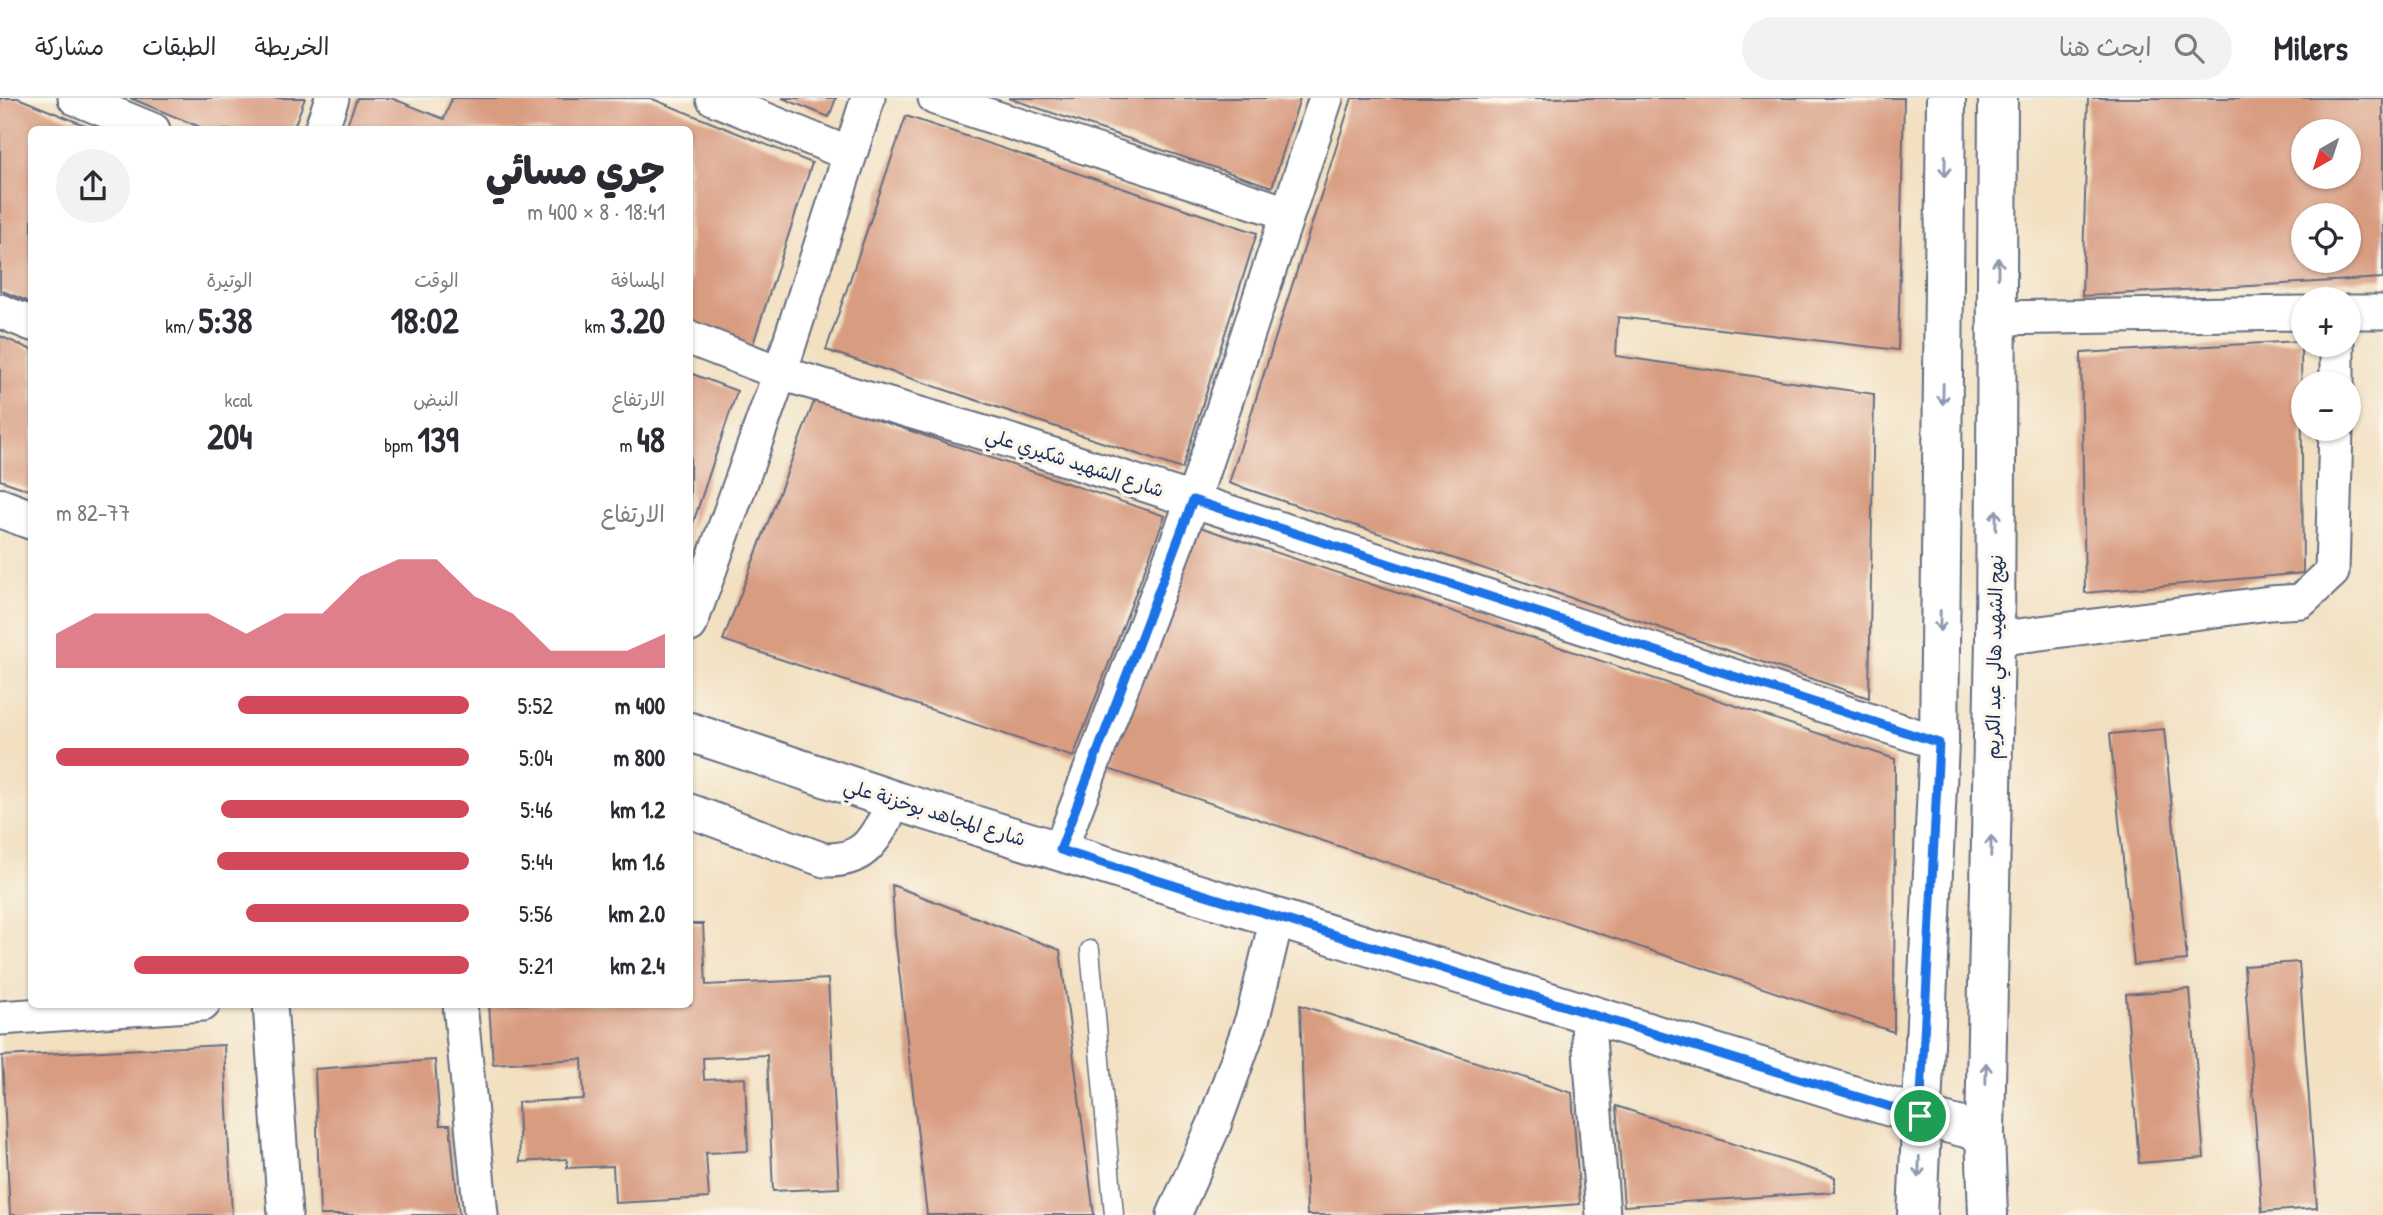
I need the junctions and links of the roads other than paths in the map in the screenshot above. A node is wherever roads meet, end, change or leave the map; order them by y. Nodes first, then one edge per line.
1 (75, 98) edge
2 (332, 98) edge
3 (713, 98) edge
4 (868, 98) edge
5 (935, 98) edge
6 (1326, 98) edge
7 (1946, 98) edge
8 (1998, 98) edge
9 (143, 126) edge
10 (322, 126) edge
11 (849, 154) junction
12 (1287, 213) junction
13 (0, 311) edge
14 (2361, 312) edge
15 (2383, 312) edge
16 (2291, 313) edge
17 (1998, 318) junction
18 (28, 322) edge
19 (693, 339) edge
20 (780, 373) junction
21 (2336, 441) edge
22 (1193, 500) junction
23 (0, 509) edge
24 (28, 519) edge
25 (693, 617) edge
26 (1995, 639) junction
27 (693, 733) edge
28 (1939, 743) junction
29 (896, 801) junction
30 (693, 812) edge
31 (1060, 850) junction
32 (1277, 917) junction
33 (1090, 950) dead end
34 (145, 1008) edge
35 (271, 1008) edge
36 (460, 1008) edge
37 (1587, 1013) junction
38 (0, 1018) edge
39 (1920, 1116) junction
40 (1985, 1133) junction
41 (285, 1215) edge
42 (481, 1215) edge
43 (1114, 1215) edge
44 (1174, 1215) edge
45 (1602, 1215) edge
46 (1917, 1215) edge
47 (1988, 1215) edge

1 - 9 street
2 - 10 street
3 - 11 street
4 - 11 street
5 - 12 street
6 - 12 street
7 -> 28 main road
17 -> 8 main road, نهج الشهيد هالي عبد الكريم
11 - 20 street
12 - 22 street
13 - 18 street
14 - 15 street
16 - 17 street
26 -> 17 main road, نهج الشهيد هالي عبد الكريم
19 - 20 street, شارع الشهيد شكيري علي
20 - 22 street, شارع الشهيد شكيري علي
20 - 25 street
21 - 26 street
22 - 28 street, شارع الشهيد شكيري علي
22 - 31 street
23 - 24 main road
40 -> 26 main road, نهج الشهيد هالي عبد الكريم
27 - 29 main road, شارع المجاهد بوخزنة علي
28 - 39 main road
29 - 30 street
29 - 31 main road, شارع المجاهد بوخزنة علي
31 - 32 main road, شارع المجاهد بوخزنة علي
32 - 37 main road, شارع المجاهد بوخزنة علي
32 - 44 street
33 - 43 lane
34 - 38 street
35 - 41 street
36 - 42 street
37 - 39 main road, شارع المجاهد بوخزنة علي
37 - 45 street
39 - 40 main road, شارع المجاهد بوخزنة علي
39 -> 46 main road
40 - 47 main road, نهج الشهيد هالي عبد الكريم

